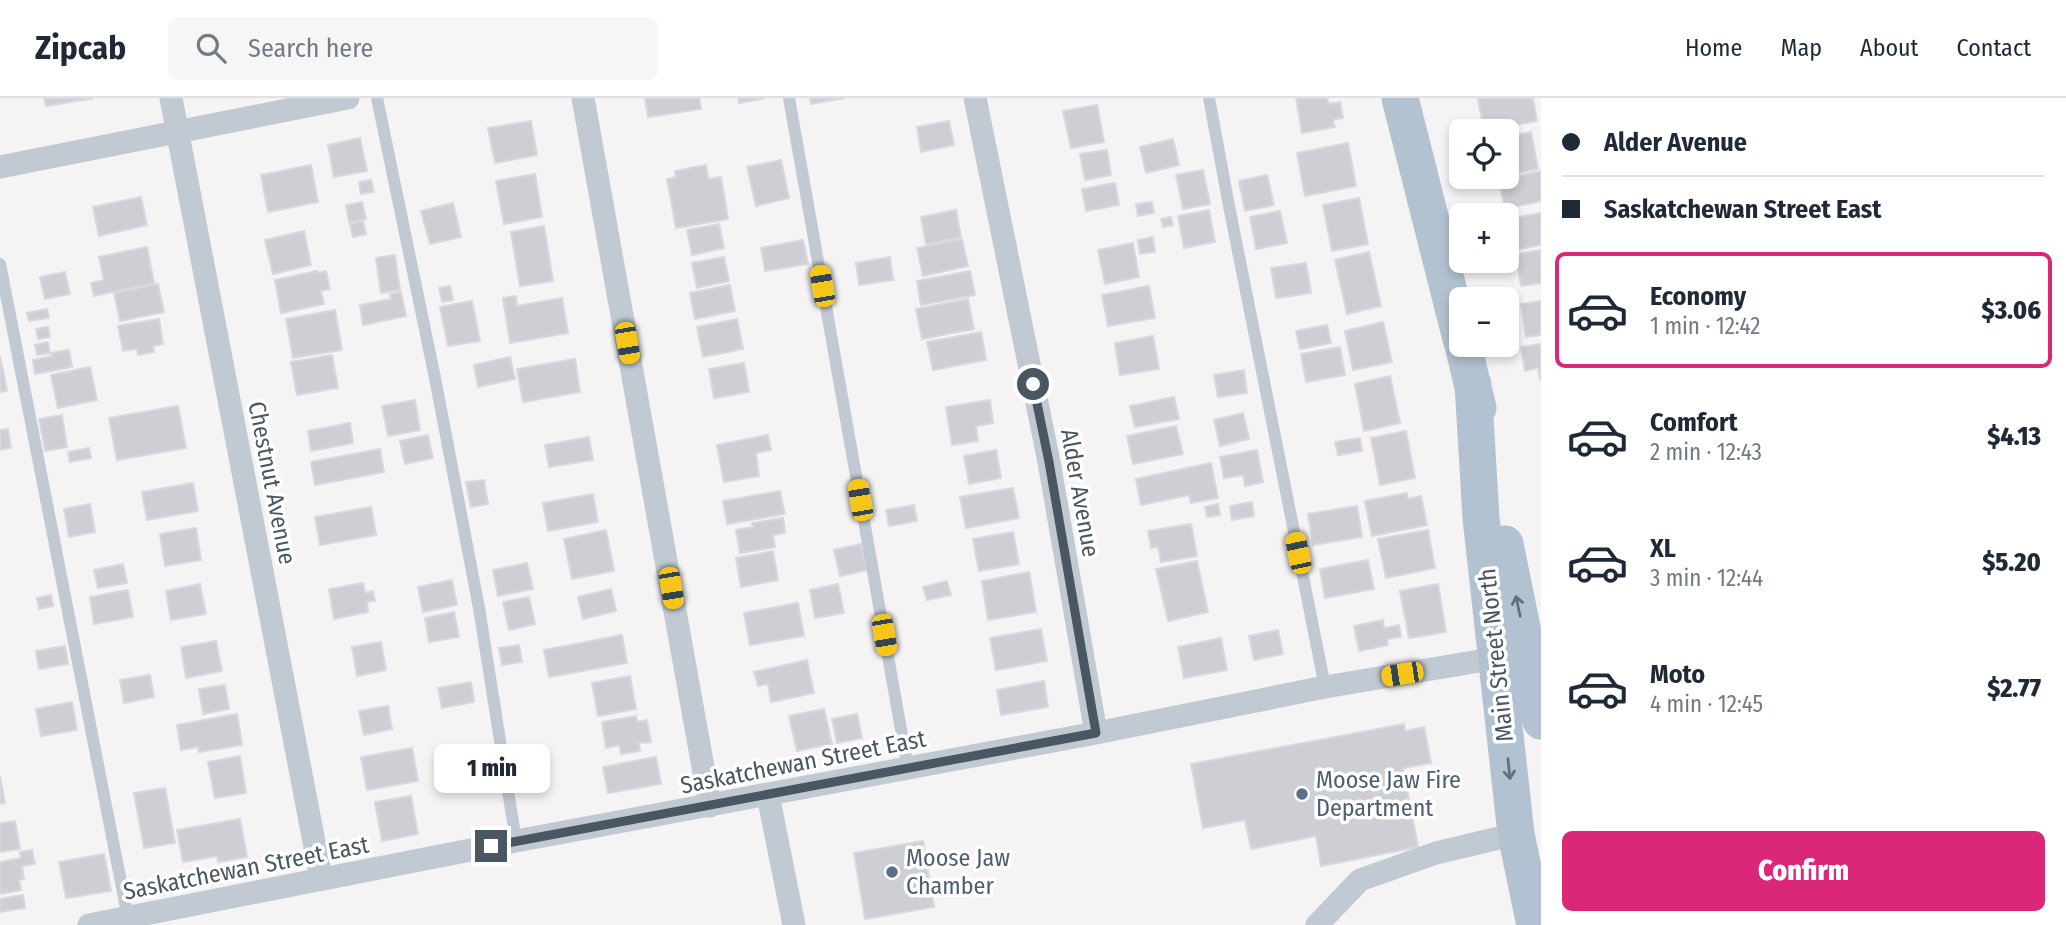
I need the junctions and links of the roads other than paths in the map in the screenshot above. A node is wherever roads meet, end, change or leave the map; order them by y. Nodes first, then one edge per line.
1 (171, 98) edge
2 (348, 98) edge
3 (377, 98) edge
4 (583, 98) edge
5 (789, 98) edge
6 (975, 98) edge
7 (1209, 98) edge
8 (1400, 98) edge
9 (177, 133) junction
10 (0, 167) edge
11 (0, 264) edge
12 (1449, 292) edge
13 (1466, 357) edge
14 (1513, 655) junction
15 (1325, 687) junction
16 (1541, 721) edge
17 (1096, 733) junction
18 (908, 769) junction
19 (768, 795) junction
20 (710, 806) junction
21 (1516, 834) junction
22 (516, 841) junction
23 (321, 878) junction
24 (128, 918) junction
25 (89, 925) edge
26 (794, 925) edge
27 (1317, 925) edge
28 (1535, 925) edge

1 - 9 street, Chestnut Avenue
2 - 9 street
3 - 22 lane
4 - 20 street
5 - 18 lane
6 - 17 street, Alder Avenue
7 - 15 lane
8 - 12 main road
9 - 10 street
9 - 23 street, Chestnut Avenue
11 - 24 lane
13 - 14 main road, Main Street North
14 - 15 street, Saskatchewan Street East
14 - 16 main road, Main Street North
14 -> 21 main road, Main Street North
15 - 17 street, Saskatchewan Street East
17 - 18 street, Saskatchewan Street East
18 - 19 street, Saskatchewan Street East
19 - 20 street, Saskatchewan Street East
19 - 26 street
20 - 22 street, Saskatchewan Street East
21 - 27 street
21 - 28 main road, Main Street North
22 - 23 street, Saskatchewan Street East
23 - 24 street, Saskatchewan Street East
24 - 25 street, Saskatchewan Street East

